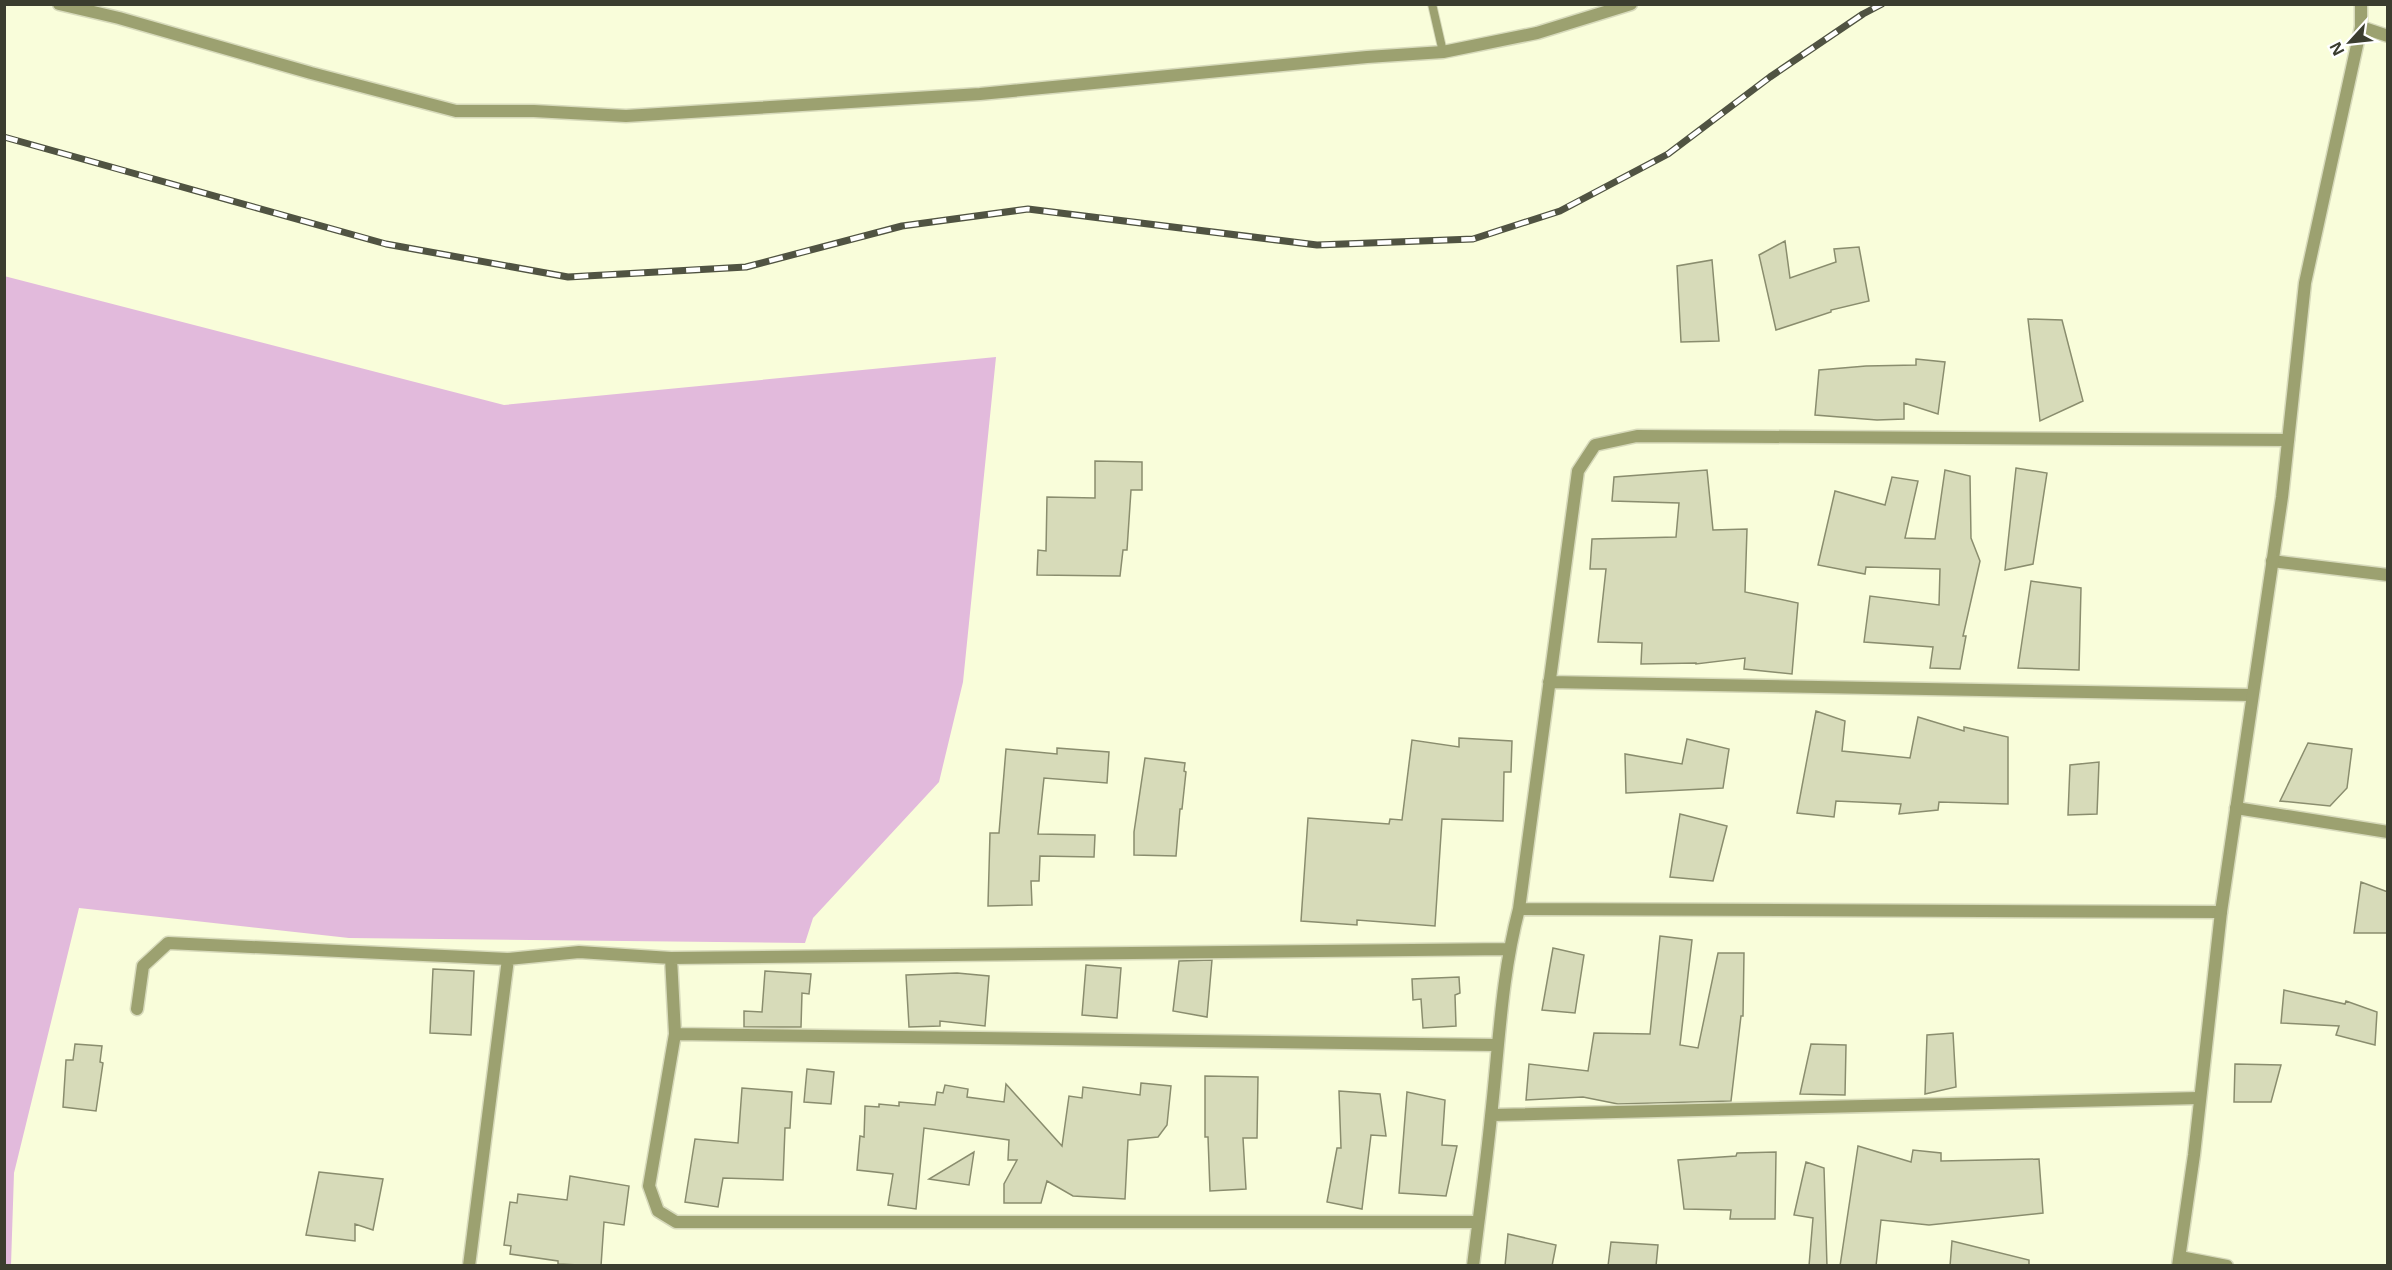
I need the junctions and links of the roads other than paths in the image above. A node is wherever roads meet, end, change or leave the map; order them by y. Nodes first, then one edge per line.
1 (59, 4) edge
2 (1432, 4) edge
3 (1631, 4) edge
4 (2361, 4) edge
5 (2361, 27) junction
6 (2388, 36) edge
7 (1443, 52) junction
8 (2288, 440) junction
9 (2272, 561) junction
10 (2388, 575) edge
11 (1549, 682) junction
12 (2252, 694) junction
13 (2236, 808) junction
14 (2388, 832) edge
15 (1519, 909) junction
16 (2221, 912) junction
17 (1508, 949) junction
18 (508, 958) junction
19 (671, 958) junction
20 (136, 1009) dead end
21 (675, 1034) junction
22 (1496, 1045) junction
23 (2199, 1098) junction
24 (1492, 1115) junction
25 (1478, 1222) junction
26 (2179, 1261) edge
27 (470, 1266) edge
28 (1473, 1266) edge
29 (2227, 1266) edge

1 - 7 street
2 - 7 lane
3 - 7 street
4 - 5 street
5 - 6 street
5 - 8 street
8 - 9 street
8 - 11 street
9 - 10 street
9 - 12 street
11 - 12 street
11 - 15 street
12 - 13 street
13 - 14 street
13 - 16 street
15 - 16 street
15 - 17 street
16 - 23 street
17 - 19 street
17 - 22 street
18 - 19 street
18 - 20 street
18 - 27 street
19 - 21 street
21 - 22 street
21 - 25 street
22 - 24 street
23 - 24 street
23 - 26 street
24 - 25 street
25 - 28 street
26 - 29 street

